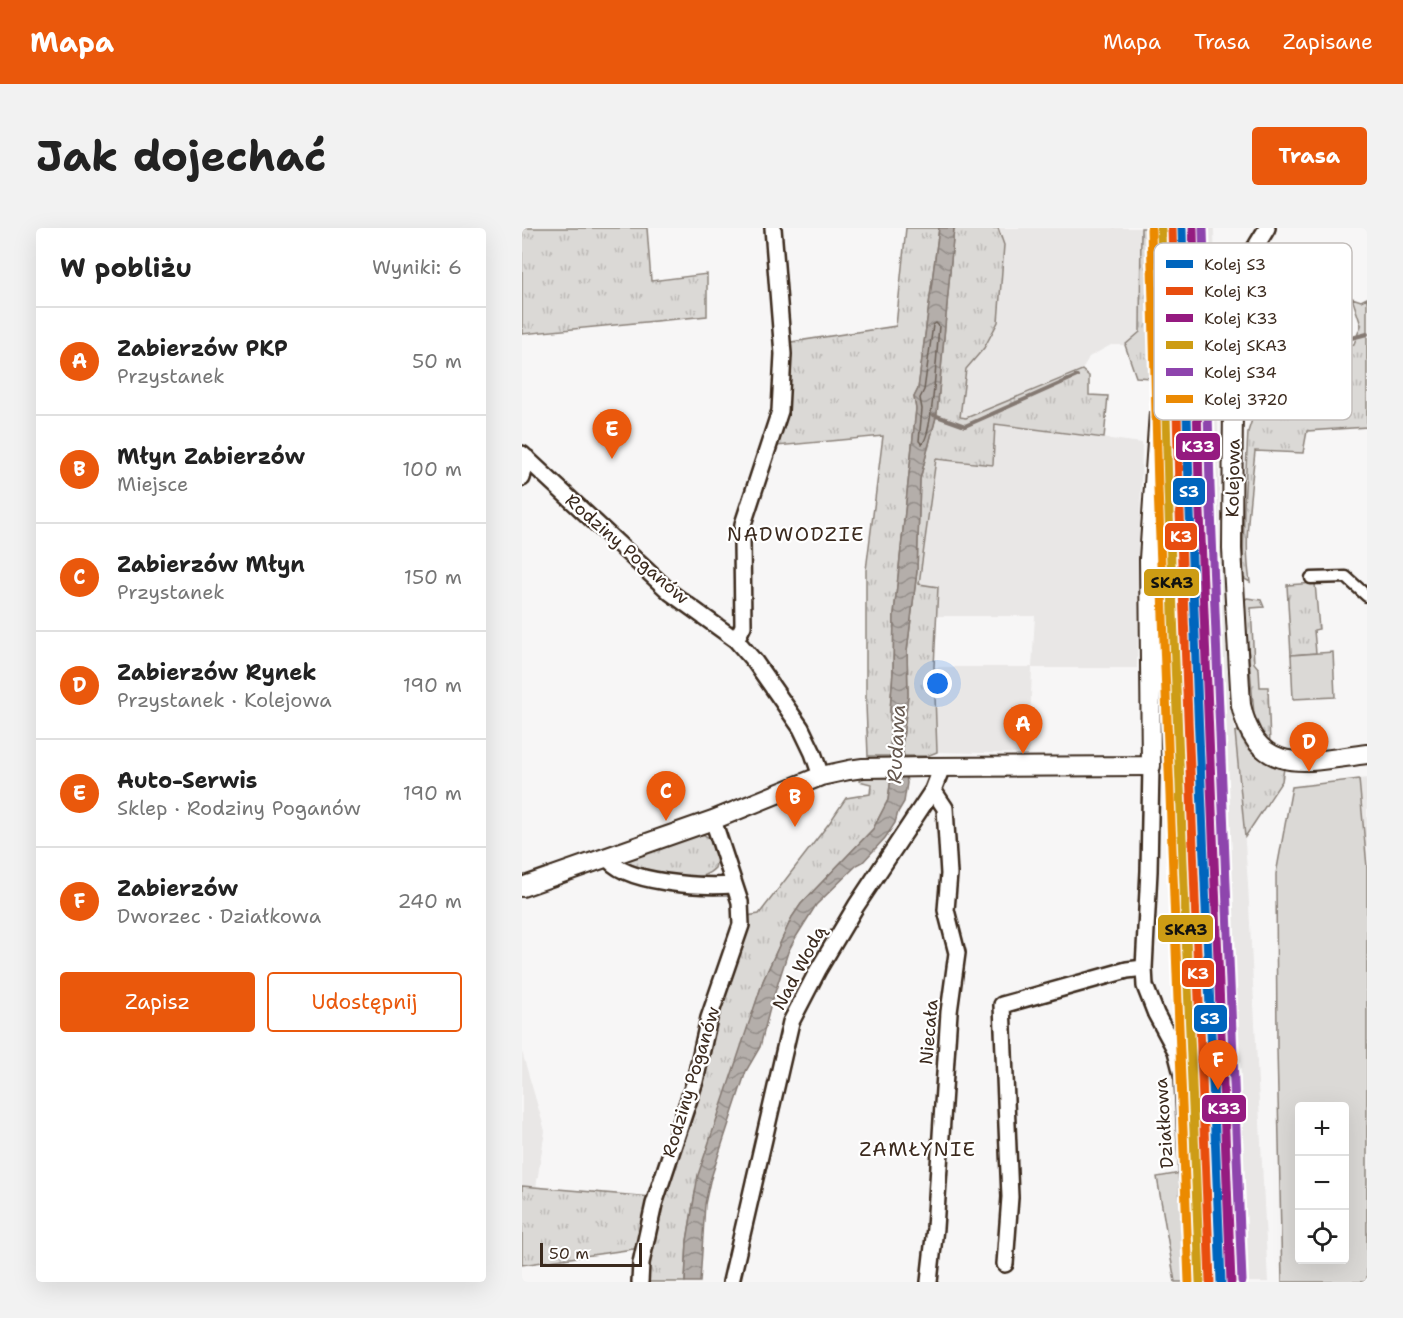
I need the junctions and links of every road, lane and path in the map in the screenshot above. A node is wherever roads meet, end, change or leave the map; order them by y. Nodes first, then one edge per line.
1 (773, 228) edge
2 (1157, 228) edge
3 (1267, 228) edge
4 (1157, 243) edge
5 (1258, 243) edge
6 (1159, 420) edge
7 (1234, 420) edge
8 (525, 456) edge
9 (522, 478) edge
10 (1311, 578) dead end
11 (1367, 596) edge
12 (736, 640) junction
13 (1367, 754) edge
14 (1150, 766) junction
15 (935, 767) junction
16 (821, 776) junction
17 (933, 790) junction
18 (713, 820) junction
19 (607, 856) junction
20 (734, 885) junction
21 (522, 887) edge
22 (1144, 968) junction
23 (1005, 1264) dead end
24 (640, 1282) edge
25 (731, 1282) edge
26 (929, 1282) edge
27 (1193, 1282) edge

1 - 12 street
2 - 4 street
3 - 5 street
6 - 14 street
7 - 13 street, Kolejowa
8 - 9 street
8 - 12 street, Rodziny Poganów
10 - 11 street
12 - 16 street, Rodziny Poganów
14 - 15 street
14 - 22 street
15 - 16 street
15 - 17 street, Nad Wodą
16 - 18 street
17 - 25 street, Nad Wodą
17 - 26 street, Niecała
18 - 19 street
18 - 20 street, Rodziny Poganów
19 - 20 street
19 - 21 street
20 - 24 street, Rodziny Poganów
22 - 23 street
22 - 27 street, Działkowa

